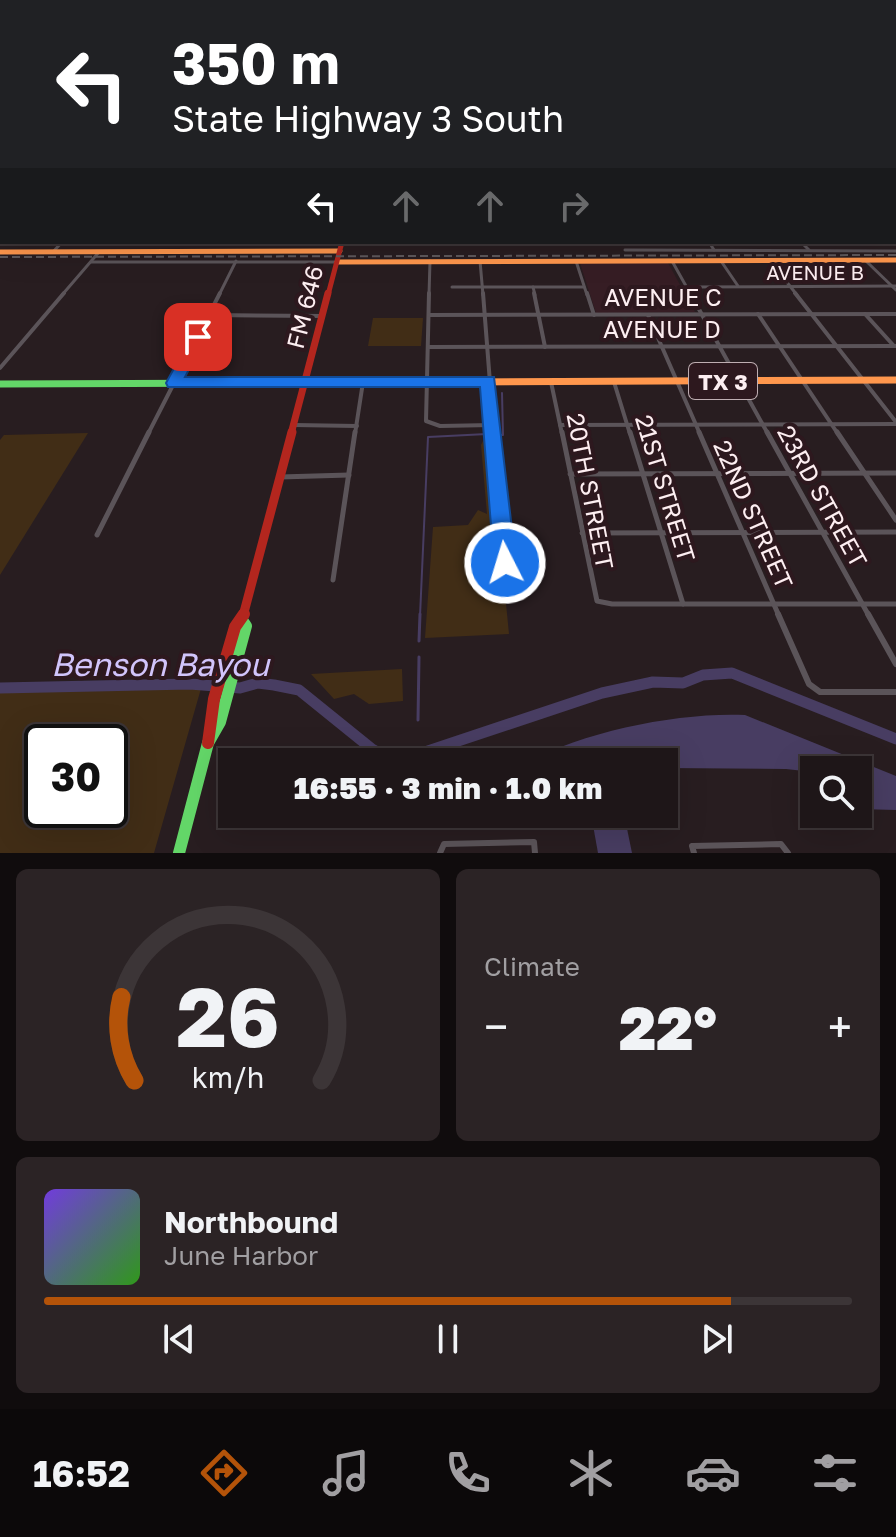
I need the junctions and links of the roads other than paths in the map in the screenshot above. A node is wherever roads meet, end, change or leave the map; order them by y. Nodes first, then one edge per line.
1 (60, 244) edge
2 (710, 244) edge
3 (803, 244) edge
4 (341, 246) edge
5 (625, 250) dead end
6 (714, 250) junction
7 (809, 250) junction
8 (896, 251) edge
9 (0, 252) edge
10 (53, 252) junction
11 (99, 252) junction
12 (896, 260) edge
13 (236, 261) junction
14 (430, 261) junction
15 (480, 261) junction
16 (576, 261) junction
17 (672, 261) junction
18 (721, 261) junction
19 (770, 261) junction
20 (866, 261) junction
21 (91, 262) junction
22 (337, 262) junction
23 (481, 286) junction
24 (738, 286) junction
25 (790, 286) junction
26 (452, 287) dead end
27 (533, 287) junction
28 (584, 287) junction
29 (686, 287) junction
30 (895, 287) edge
31 (484, 314) junction
32 (538, 314) junction
33 (702, 314) junction
34 (758, 314) junction
35 (812, 314) junction
36 (865, 314) junction
37 (896, 314) edge
38 (210, 315) junction
39 (429, 315) junction
40 (594, 315) junction
41 (648, 315) junction
42 (323, 316) junction
43 (661, 346) junction
44 (719, 346) junction
45 (779, 346) junction
46 (836, 346) junction
47 (895, 346) edge
48 (429, 347) junction
49 (486, 347) junction
50 (545, 347) junction
51 (0, 368) edge
52 (896, 380) edge
53 (488, 381) junction
54 (677, 381) junction
55 (738, 381) junction
56 (802, 381) junction
57 (864, 381) junction
58 (306, 382) junction
59 (363, 382) junction
60 (426, 382) junction
61 (551, 382) junction
62 (614, 382) junction
63 (174, 383) junction
64 (0, 384) edge
65 (896, 423) edge
66 (832, 424) junction
67 (294, 425) junction
68 (492, 425) junction
69 (560, 425) junction
70 (628, 425) junction
71 (696, 425) junction
72 (763, 425) junction
73 (357, 426) junction
74 (865, 473) junction
75 (896, 473) edge
76 (570, 474) junction
77 (643, 474) junction
78 (717, 474) junction
79 (791, 474) junction
80 (349, 475) junction
81 (280, 477) junction
82 (896, 520) edge
83 (742, 532) junction
84 (823, 532) junction
85 (896, 532) edge
86 (582, 533) junction
87 (661, 533) junction
88 (97, 535) dead end
89 (505, 563) dead end
90 (333, 580) dead end
91 (774, 603) junction
92 (863, 603) junction
93 (683, 604) junction
94 (896, 604) edge
95 (242, 620) junction
96 (896, 664) edge
97 (896, 692) edge
98 (208, 743) junction
99 (693, 849) edge
100 (179, 853) edge
101 (440, 853) edge
102 (535, 853) edge
103 (788, 853) edge

1 - 10 street
2 - 6 street
3 - 7 street
4 - 11 main road
4 - 22 main road, FM 646 / FM 646
5 - 6 street
6 - 7 street
7 - 8 street
9 - 10 main road
10 - 11 main road
11 - 21 street
12 - 20 main road
13 - 21 street
13 - 22 street
13 - 38 street
14 - 15 main road
14 - 22 main road
14 - 39 street
15 - 16 main road
15 - 23 street
16 - 17 main road
16 - 28 street
17 - 18 main road
17 - 29 street, 23RD STREET
18 - 19 main road
18 - 24 street
19 - 20 main road
19 - 25 street
20 - 30 street
21 - 51 street
22 - 42 main road, FM 646 / FM 646
23 - 26 street
23 - 27 street
23 - 31 street
24 - 25 street, AVENUE B
24 - 29 street, AVENUE B
25 - 30 street, AVENUE B
25 - 35 street
27 - 28 street
27 - 32 street
28 - 40 street
29 - 33 street, 23RD STREET
31 - 32 street, AVENUE C
31 - 39 street, AVENUE C
31 - 49 street
32 - 40 street, AVENUE C
32 - 50 street
33 - 34 street, AVENUE C
33 - 41 street, AVENUE C
33 - 44 street, 23RD STREET
34 - 35 street, AVENUE C
34 - 45 street
35 - 36 street, AVENUE C
35 - 46 street
36 - 37 street, AVENUE C
36 - 47 street
38 - 42 street
38 - 63 street
39 - 48 street
40 - 41 street, AVENUE C
41 - 43 street, 22ND STREET
42 - 58 main road, FM 646 / FM 646
43 - 44 street, AVENUE D
43 - 50 street, AVENUE D
43 - 54 street, 22ND STREET
44 - 45 street, AVENUE D
44 - 55 street, 23RD STREET
45 - 46 street, AVENUE D
45 - 56 street
46 - 47 street, AVENUE D
46 - 57 street
48 - 49 street, AVENUE D
48 - 60 street
49 - 50 street, AVENUE D
49 - 53 street
52 - 57 main road, TX 3
53 - 60 main road, TX 3
53 - 61 main road, TX 3
53 - 68 street
54 - 55 main road, TX 3
54 - 62 main road, TX 3
54 - 71 street, 22ND STREET
55 - 56 main road, TX 3
55 - 72 street, 23RD STREET
56 - 57 main road, TX 3
56 - 66 street
57 - 65 street
58 - 59 main road, TX 3
58 - 63 main road, TX 3
58 - 67 main road, FM 646
59 - 60 main road, TX 3
59 - 73 street
60 - 68 street
61 - 62 main road, TX 3
61 - 69 street, 20TH STREET
62 - 70 street, 21ST STREET
63 - 64 main road, TX 3
63 - 88 street
65 - 66 street
66 - 72 street
66 - 74 street
67 - 73 street
67 - 81 main road, FM 646
68 - 89 street
69 - 70 street
69 - 76 street, 20TH STREET
70 - 71 street
70 - 77 street, 21ST STREET
71 - 72 street
71 - 78 street, 22ND STREET
72 - 79 street, 23RD STREET
73 - 80 street
74 - 75 street
74 - 79 street
74 - 82 street
76 - 77 street
76 - 86 street, 20TH STREET
77 - 78 street
77 - 87 street, 21ST STREET
78 - 79 street
78 - 83 street, 22ND STREET
79 - 84 street, 23RD STREET
80 - 81 street
80 - 90 street
81 - 95 main road, FM 646
83 - 84 street
83 - 87 street
83 - 91 street, 22ND STREET
84 - 85 street
84 - 92 street, 23RD STREET
86 - 87 street
86 - 93 street, 20TH STREET
87 - 93 street, 21ST STREET
91 - 92 street
91 - 93 street
91 - 97 street, 22ND STREET
92 - 94 street
92 - 96 street, 23RD STREET
95 - 98 main road
95 - 98 main road, FM 646
98 - 100 main road, FM 646
99 - 103 street
101 - 102 street

